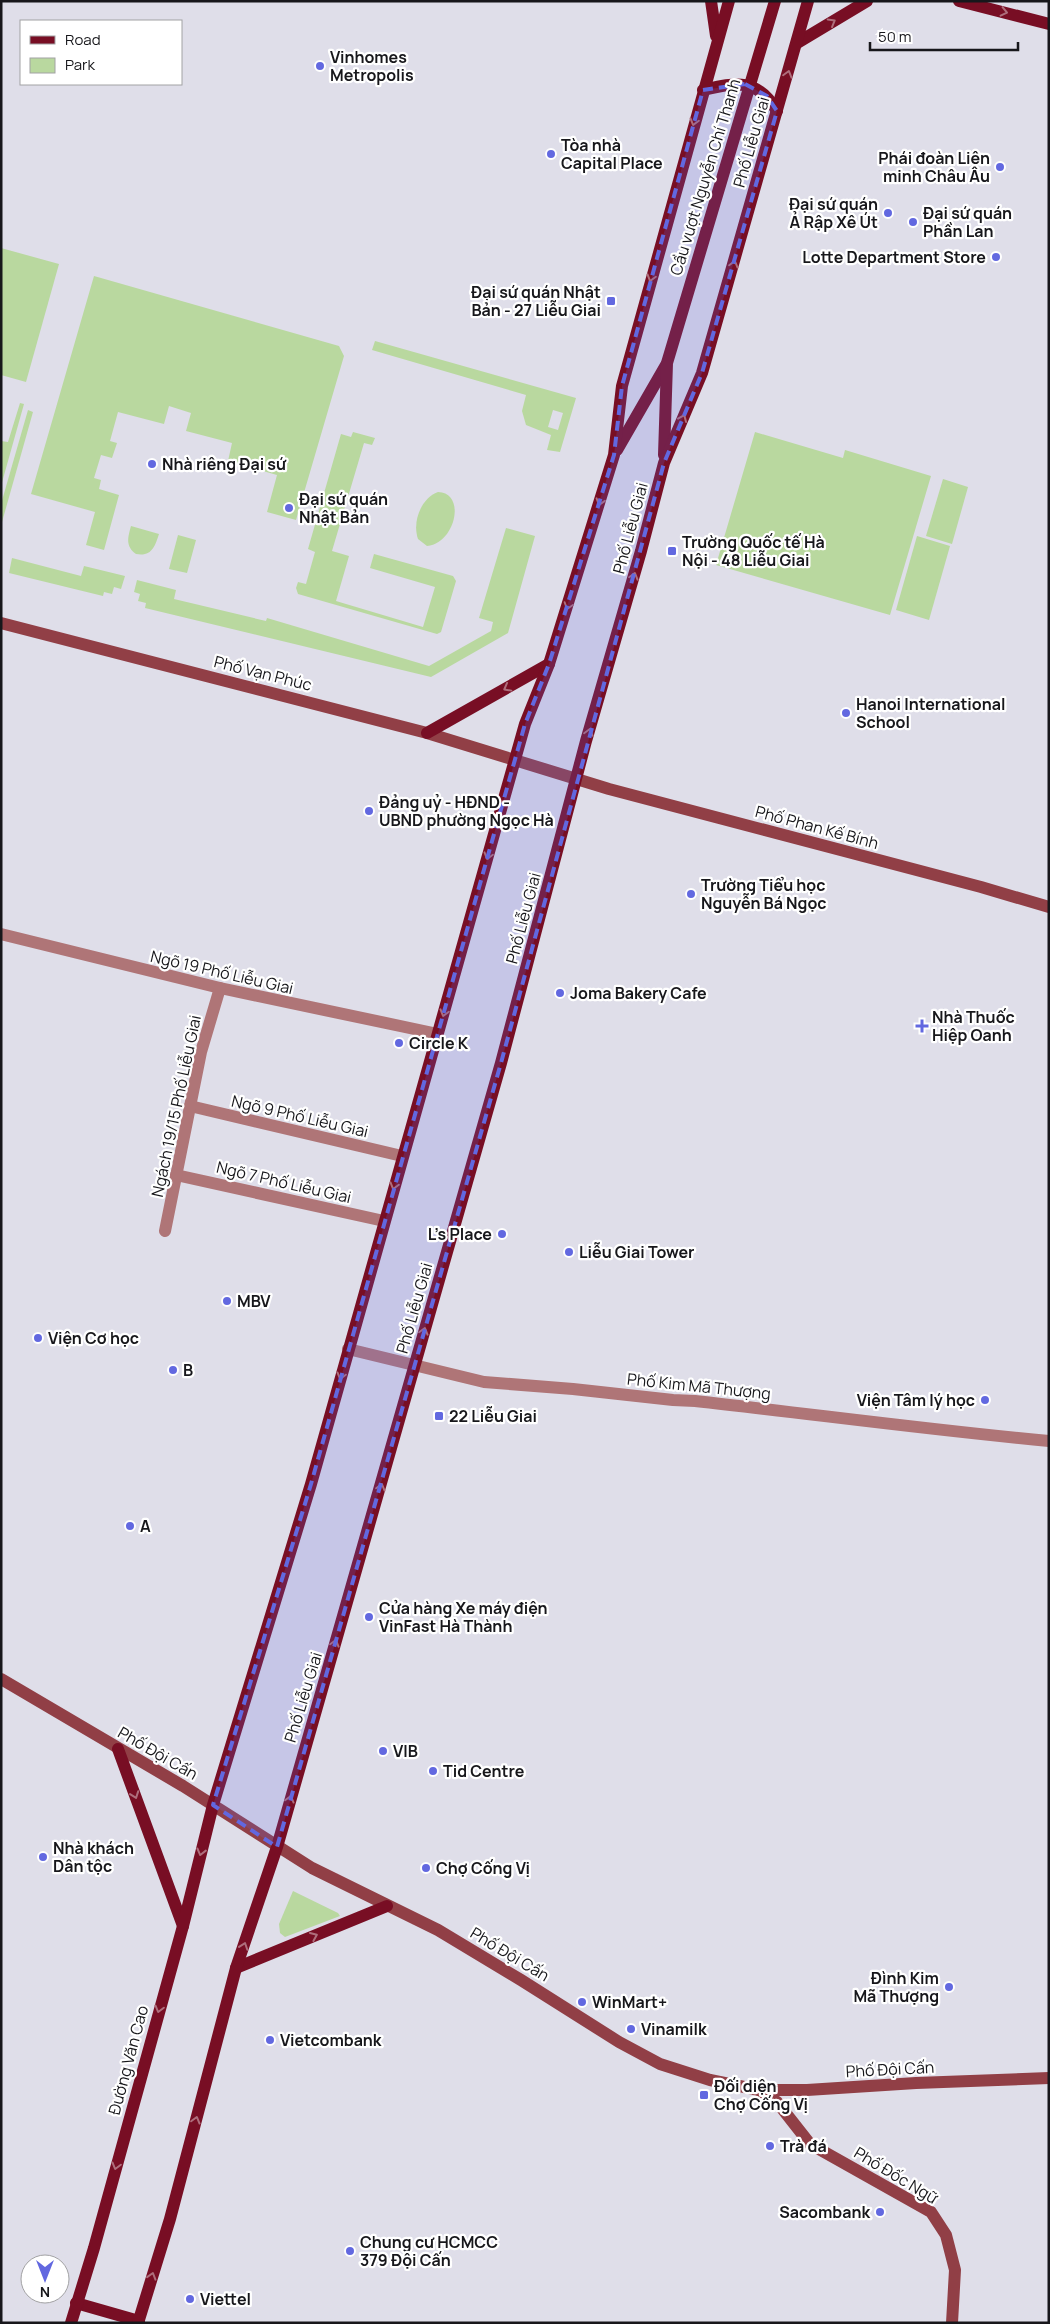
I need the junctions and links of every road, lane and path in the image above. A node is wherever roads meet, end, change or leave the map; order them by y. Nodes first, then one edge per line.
1 (711, 1) edge
2 (729, 1) edge
3 (775, 1) edge
4 (808, 1) edge
5 (867, 1) edge
6 (959, 1) edge
7 (1049, 24) edge
8 (717, 41) junction
9 (797, 42) junction
10 (704, 90) junction
11 (777, 110) junction
12 (667, 363) junction
13 (614, 455) junction
14 (664, 463) junction
15 (1, 623) edge
16 (549, 664) junction
17 (427, 732) junction
18 (516, 759) junction
19 (576, 779) junction
20 (1049, 907) edge
21 (1, 934) edge
22 (220, 988) junction
23 (438, 1034) junction
24 (190, 1106) junction
25 (402, 1156) junction
26 (176, 1175) junction
27 (384, 1221) junction
28 (165, 1231) dead end
29 (348, 1349) junction
30 (414, 1365) junction
31 (1049, 1441) edge
32 (1, 1679) edge
33 (118, 1749) junction
34 (213, 1805) junction
35 (277, 1846) junction
36 (387, 1906) junction
37 (183, 1926) junction
38 (236, 1968) junction
39 (1049, 2078) edge
40 (759, 2090) junction
41 (76, 2303) junction
42 (139, 2322) edge
43 (71, 2323) edge
44 (952, 2323) edge

1 - 8 main road
2 - 8 main road
3 - 12 main road, Cầu vượt Nguyễn Chí Thanh
4 - 9 main road, Phố Liễu Giai
9 -> 5 main road
6 -> 7 main road
8 - 10 main road
11 -> 9 main road, Phố Liễu Giai
10 - 11 main road
10 -> 13 main road
14 -> 11 main road, Phố Liễu Giai
12 - 13 main road, Cầu vượt Nguyễn Chí Thanh
12 - 14 main road, Cầu vượt Nguyễn Chí Thanh
13 -> 16 main road
19 -> 14 main road, Phố Liễu Giai
15 - 17 street, Phố Vạn Phúc
16 -> 17 main road
16 - 18 main road
17 - 18 street, Phố Vạn Phúc
18 - 19 street, Phố Phan Kế Bính
18 -> 23 main road
19 - 20 street, Phố Phan Kế Bính
30 -> 19 main road, Phố Liễu Giai
21 - 22 street, Ngõ 19 Phố Liễu Giai
22 - 23 street, Ngõ 19 Phố Liễu Giai
22 - 24 street, Ngách 19/15 Phố Liễu Giai
23 - 25 main road
24 - 25 street, Ngõ 9 Phố Liễu Giai
24 - 26 street, Ngách 19/15 Phố Liễu Giai
25 -> 27 main road
26 - 27 street, Ngõ 7 Phố Liễu Giai
26 - 28 street, Ngách 19/15 Phố Liễu Giai
27 - 29 main road
29 - 30 street, Phố Kim Mã Thượng
29 -> 34 main road
30 - 31 street, Phố Kim Mã Thượng
35 -> 30 main road, Phố Liễu Giai
32 - 33 street, Phố Đội Cấn
33 - 34 street, Phố Đội Cấn
33 -> 37 main road
34 - 35 street, Phố Đội Cấn
34 -> 37 main road, Đường Văn Cao
35 - 36 street, Phố Đội Cấn
38 -> 35 main road
38 -> 36 main road
36 - 40 street, Phố Đội Cấn
37 -> 41 main road, Đường Văn Cao
42 -> 38 main road
39 - 40 street, Phố Đội Cấn
40 - 44 street, Phố Đốc Ngữ
41 - 42 main road
41 - 43 main road, Đường Văn Cao

